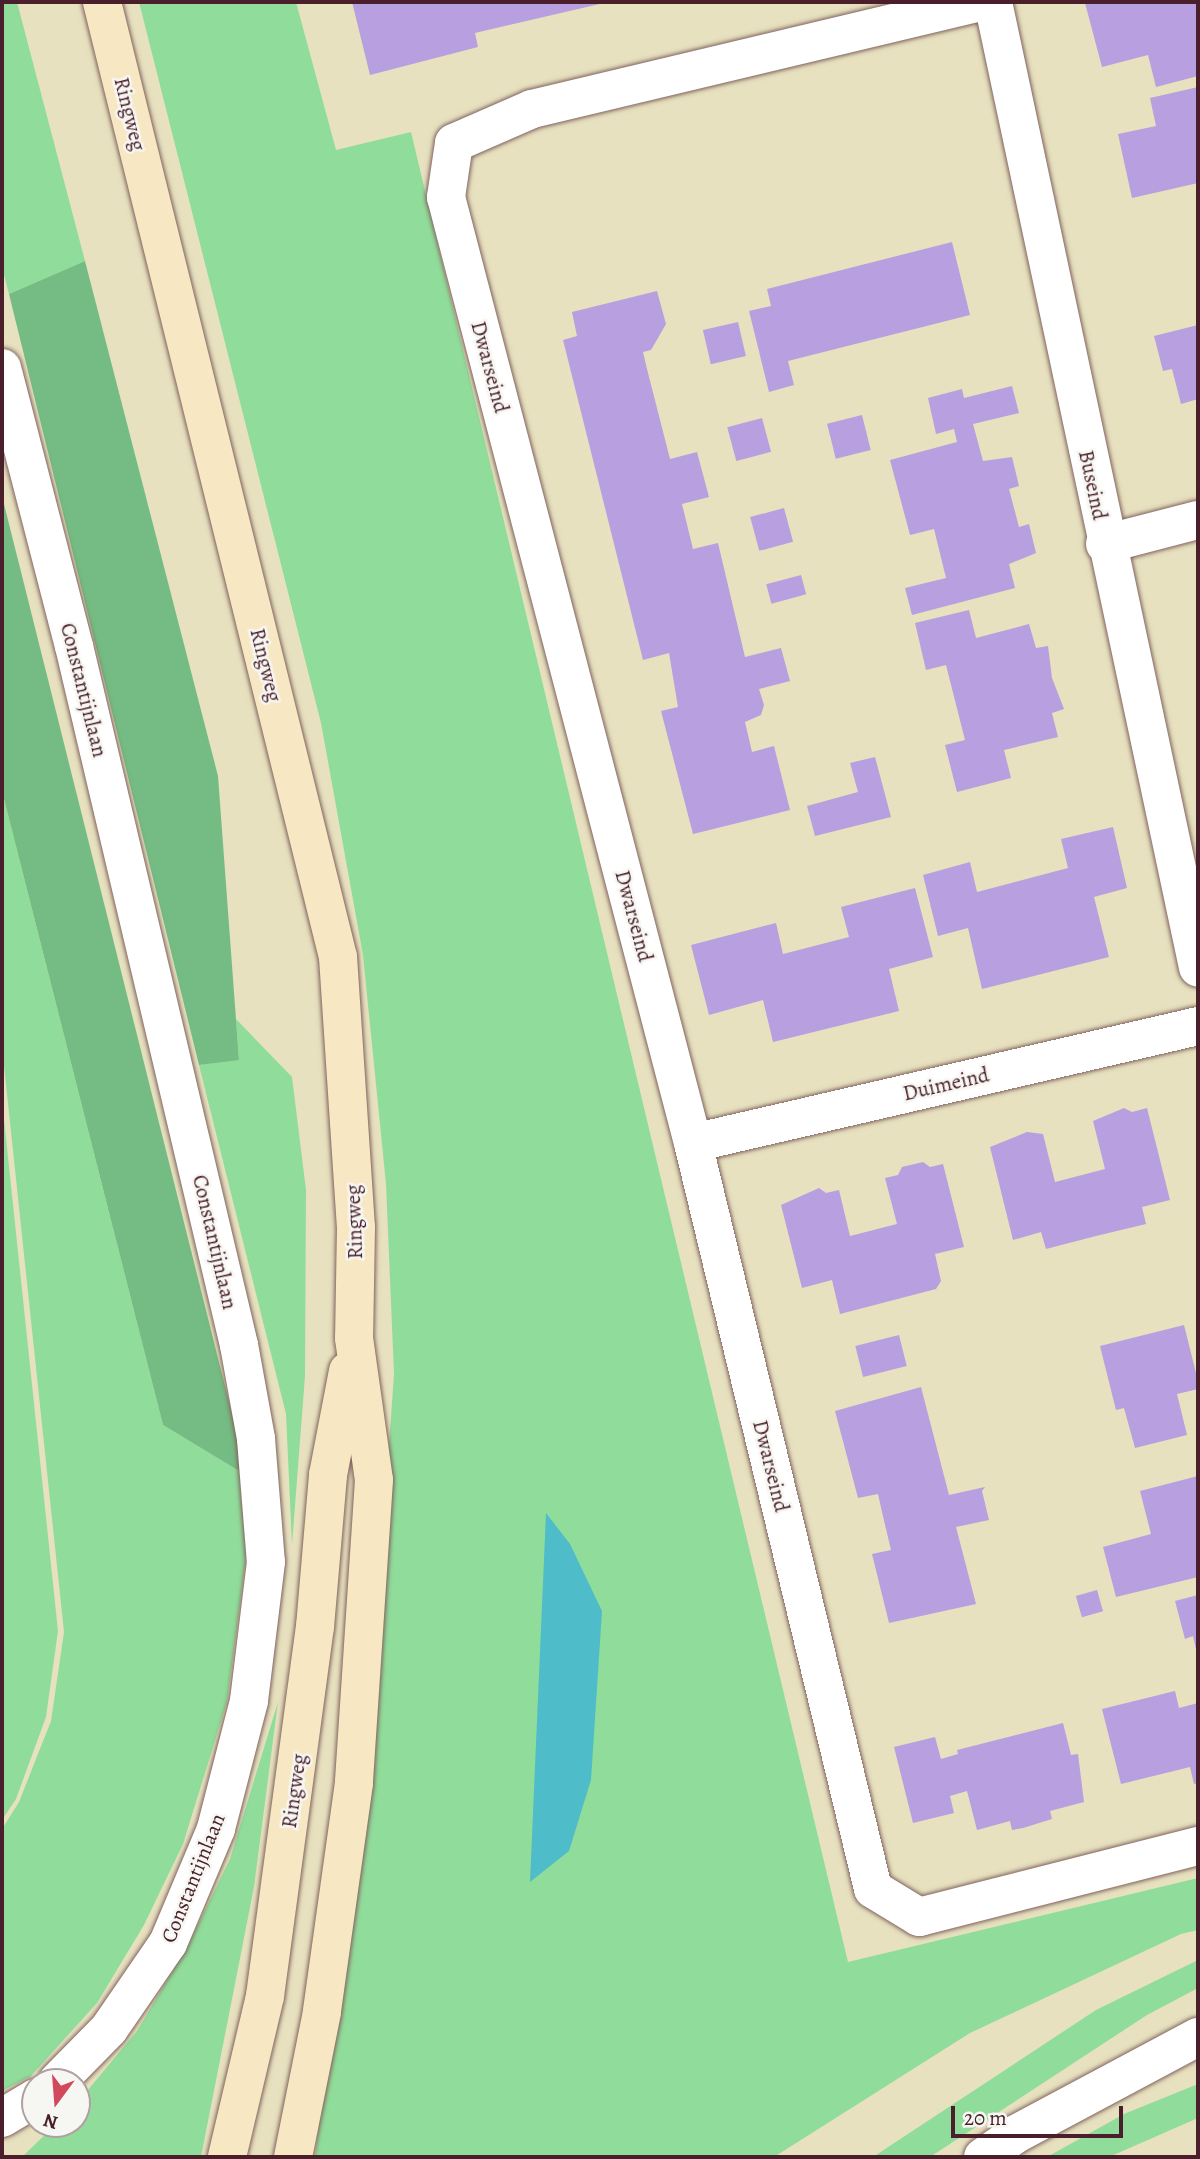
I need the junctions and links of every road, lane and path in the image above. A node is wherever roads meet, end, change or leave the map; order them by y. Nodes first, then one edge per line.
1 (103, 2) edge
2 (981, 2) edge
3 (993, 2) edge
4 (2, 368) edge
5 (1198, 520) edge
6 (1105, 544) junction
7 (1198, 967) edge
8 (1198, 1026) edge
9 (693, 1143) junction
10 (354, 1338) junction
11 (1198, 1846) edge
12 (1198, 2037) edge
13 (71, 2068) edge
14 (21, 2106) edge
15 (2, 2118) edge
16 (227, 2157) edge
17 (293, 2157) edge
18 (983, 2157) edge

1 - 10 main road, Ringweg
2 - 9 street, Dwarseind
3 - 6 street, Buseind
4 - 13 street, Constantijnlaan
5 - 6 street
6 - 7 street, Buseind
8 - 9 street, Duimeind
9 - 11 street, Dwarseind
10 - 16 main road, Ringweg
10 - 17 main road, Ringweg
12 - 18 street
14 - 15 street

